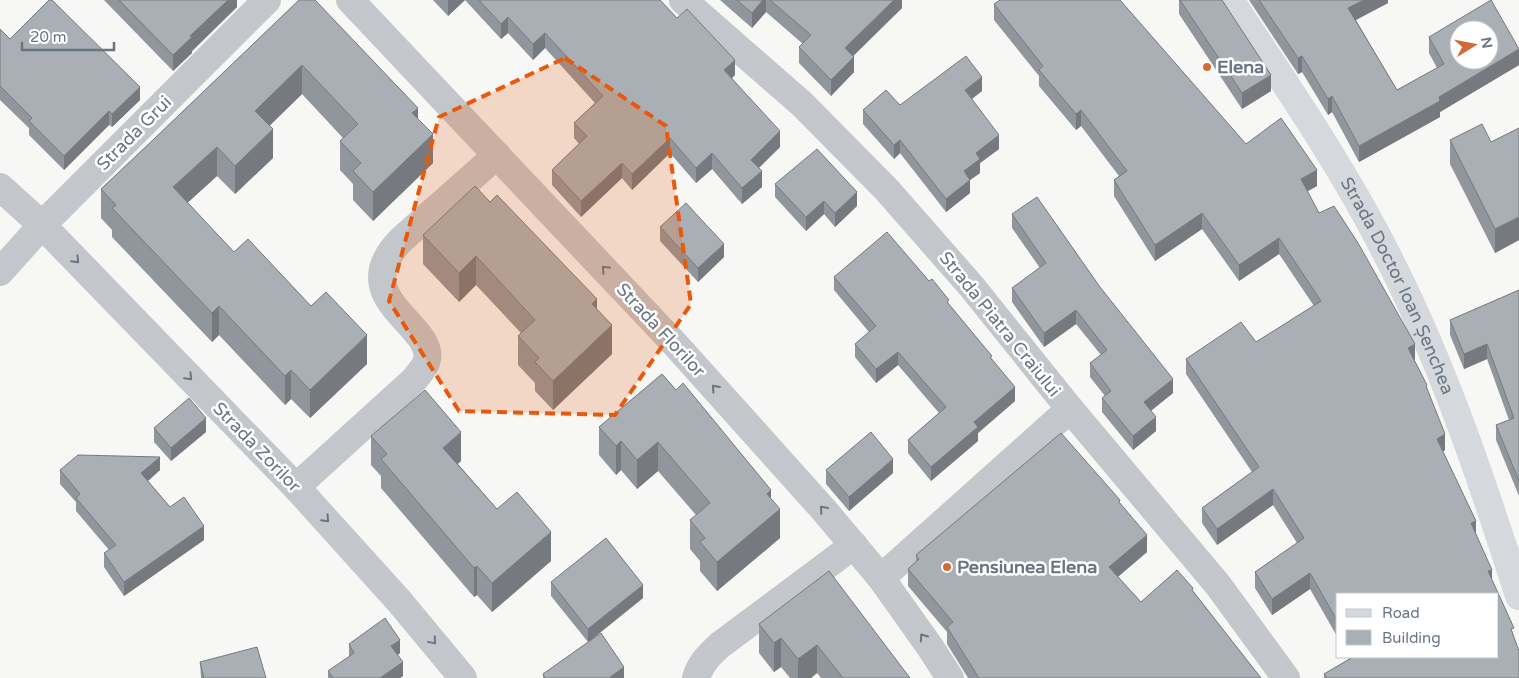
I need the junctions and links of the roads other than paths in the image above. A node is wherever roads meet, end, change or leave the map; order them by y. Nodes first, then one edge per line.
1 (267, 0) edge
2 (350, 0) edge
3 (683, 0) edge
4 (1230, 0) edge
5 (497, 155) junction
6 (0, 187) edge
7 (42, 225) junction
8 (0, 272) edge
9 (1070, 409) junction
10 (296, 487) junction
11 (854, 545) junction
12 (881, 578) junction
13 (1519, 596) edge
14 (463, 678) edge
15 (696, 678) edge
16 (950, 678) edge
17 (1286, 678) edge

1 - 7 street, Strada Grui
2 - 5 street, Strada Florilor
3 - 9 street, Strada Piatra Craiului
4 - 13 main road, Strada Doctor Ioan Șenchea
5 - 10 street
11 -> 5 street, Strada Florilor
6 - 7 street
7 - 8 street, Strada Grui
7 -> 10 street, Strada Zorilor
9 - 12 street
9 - 17 street, Strada Piatra Craiului
10 -> 14 street, Strada Zorilor
11 - 12 street, Strada Florilor
11 - 15 street
16 -> 12 street, Strada Florilor

